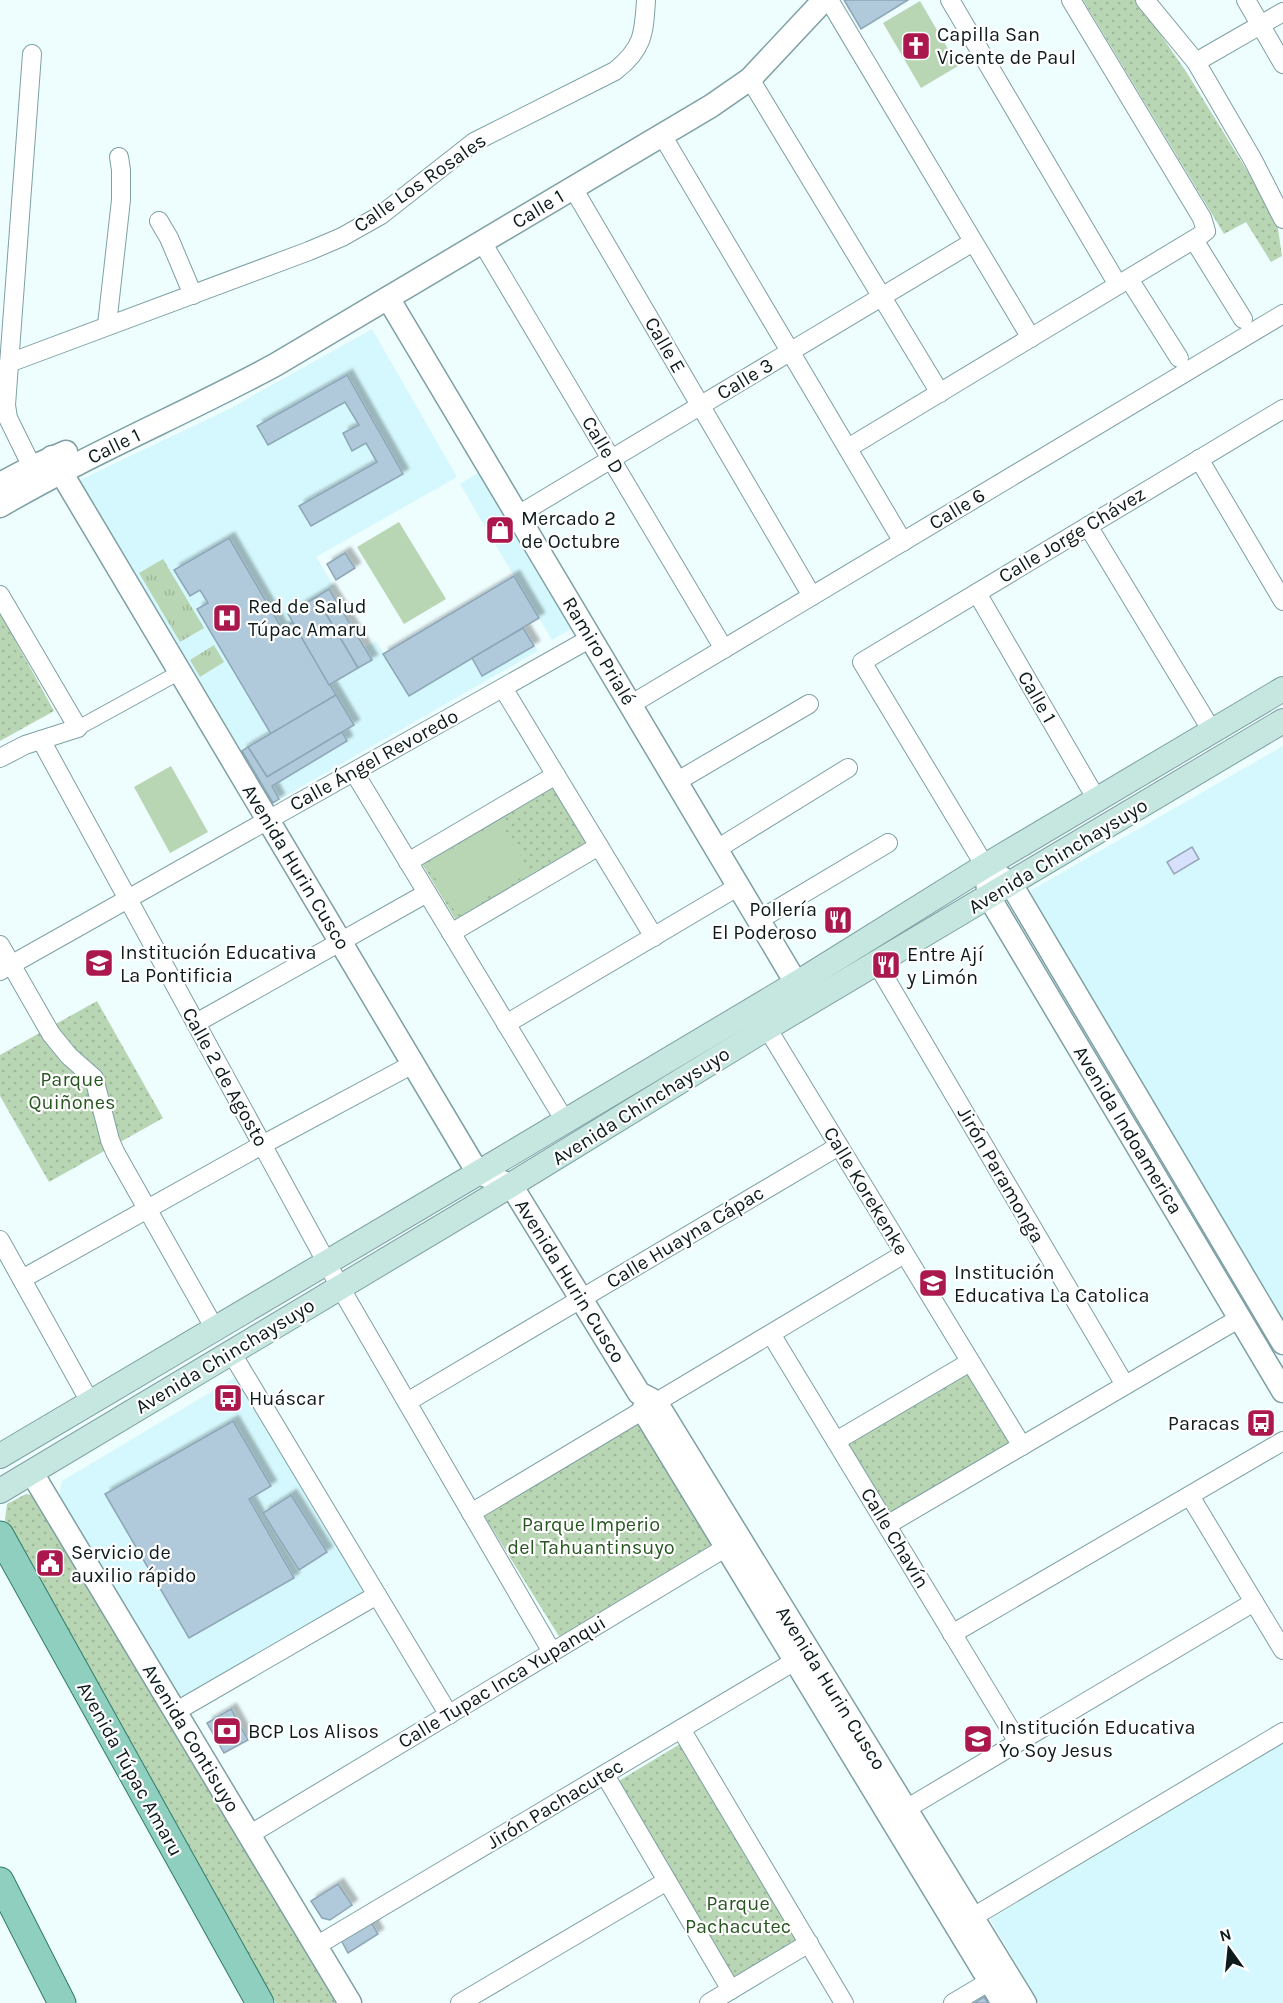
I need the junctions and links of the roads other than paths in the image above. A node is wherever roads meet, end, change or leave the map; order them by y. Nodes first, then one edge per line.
1 (646, 0) edge
2 (824, 0) edge
3 (829, 0) edge
4 (950, 0) edge
5 (1071, 0) edge
6 (1145, 0) edge
7 (1246, 0) edge
8 (1283, 12) edge
9 (1260, 25) junction
10 (32, 54) dead end
11 (1196, 63) junction
12 (1283, 63) edge
13 (750, 79) junction
14 (662, 135) junction
15 (119, 157) dead end
16 (573, 188) junction
17 (1283, 219) edge
18 (159, 221) dead end
19 (1200, 236) junction
20 (482, 242) junction
21 (973, 242) junction
22 (1124, 282) junction
23 (193, 295) junction
24 (882, 297) junction
25 (388, 298) junction
26 (1283, 315) edge
27 (1243, 319) dead end
28 (107, 325) junction
29 (1030, 338) junction
30 (790, 352) junction
31 (1179, 358) dead end
32 (9, 363) junction
33 (940, 393) junction
34 (700, 406) junction
35 (1283, 409) edge
36 (848, 448) junction
37 (611, 459) junction
38 (1199, 459) junction
39 (56, 464) junction
40 (36, 475) junction
41 (0, 484) edge
42 (0, 506) edge
43 (518, 515) junction
44 (1088, 526) junction
45 (903, 542) junction
46 (976, 593) junction
47 (0, 595) edge
48 (812, 596) junction
49 (1283, 601) edge
50 (591, 638) junction
51 (724, 648) junction
52 (861, 662) joint
53 (180, 672) junction
54 (503, 688) junction
55 (1283, 689) edge
56 (809, 704) dead end
57 (630, 705) junction
58 (1283, 721) edge
59 (78, 729) junction
60 (1212, 731) junction
61 (41, 740) junction
62 (0, 758) edge
63 (848, 768) dead end
64 (354, 772) junction
65 (556, 775) junction
66 (676, 782) junction
67 (1097, 800) junction
68 (268, 820) junction
69 (888, 843) dead end
70 (599, 846) junction
71 (717, 849) junction
72 (408, 862) junction
73 (985, 866) junction
74 (1011, 884) junction
75 (739, 886) junction
76 (427, 893) junction
77 (989, 897) junction
78 (128, 899) junction
79 (759, 920) junction
80 (451, 933) junction
81 (654, 936) junction
82 (341, 943) junction
83 (0, 945) edge
84 (877, 964) junction
85 (5, 968) edge
86 (796, 983) junction
87 (809, 1004) junction
88 (196, 1023) junction
89 (506, 1024) junction
90 (767, 1028) junction
91 (413, 1064) junction
92 (565, 1121) junction
93 (262, 1145) junction
94 (839, 1146) junction
95 (478, 1173) junction
96 (511, 1185) junction
97 (148, 1209) junction
98 (0, 1240) edge
99 (904, 1254) junction
100 (326, 1262) junction
101 (22, 1279) junction
102 (340, 1287) junction
103 (581, 1298) junction
104 (1240, 1318) junction
105 (215, 1329) junction
106 (771, 1334) junction
107 (1283, 1343) edge
108 (231, 1352) junction
109 (970, 1362) junction
110 (121, 1384) junction
111 (1125, 1385) junction
112 (1283, 1391) edge
113 (90, 1402) junction
114 (407, 1402) junction
115 (650, 1406) junction
116 (94, 1435) junction
117 (1283, 1440) edge
118 (836, 1441) junction
119 (1022, 1446) junction
120 (0, 1456) edge
121 (32, 1473) junction
122 (0, 1491) edge
123 (1190, 1496) junction
124 (471, 1513) junction
125 (887, 1526) junction
126 (0, 1535) edge
127 (725, 1548) junction
128 (377, 1595) junction
129 (1254, 1602) junction
130 (952, 1634) junction
131 (1283, 1650) edge
132 (552, 1652) junction
133 (795, 1661) junction
134 (175, 1712) junction
135 (448, 1715) junction
136 (681, 1729) junction
137 (1283, 1732) edge
138 (1018, 1742) junction
139 (605, 1775) junction
140 (906, 1809) junction
141 (249, 1835) junction
142 (0, 1881) edge
143 (667, 1881) junction
144 (973, 1917) junction
145 (809, 1943) junction
146 (316, 1946) junction
147 (990, 1981) junction
148 (731, 1990) junction
149 (62, 2003) edge
150 (260, 2003) edge
151 (350, 2003) edge
152 (460, 2003) edge
153 (710, 2003) edge
154 (844, 2003) edge
155 (953, 2003) edge
156 (1003, 2003) edge
157 (1025, 2003) edge

1 - 23 street, Calle Los Rosales
2 - 13 street, Calle 1
3 - 21 street
4 - 22 street
5 - 19 street
6 - 11 street
7 - 9 street
8 - 9 street
9 - 11 street
9 - 12 street
10 - 32 street
11 - 17 street
13 - 14 street, Calle 1
13 - 24 street
14 - 16 street, Calle 1
14 - 30 street
15 - 28 street
16 - 20 street, Calle 1
16 - 34 street, Calle E
18 - 23 street
19 - 22 street
19 - 27 street
20 - 25 street, Calle 1
20 - 37 street, Calle D
21 - 24 street, Calle 3
21 - 29 street
22 - 29 street
22 - 31 street
23 - 28 street, Calle Los Rosales
24 - 30 street, Calle 3
24 - 33 street
25 - 39 street, Calle 1
25 - 43 street, Ramiro Prialé
26 - 45 street, Calle 6
28 - 32 street, Calle Los Rosales
29 - 33 street
30 - 34 street, Calle 3
30 - 36 street
32 - 40 street
33 - 36 street
34 - 37 street, Calle 3
34 - 48 street, Calle E
35 - 38 street, Calle Jorge Chávez
36 - 45 street
37 - 43 street, Calle 3
37 - 51 street, Calle D
38 - 44 street, Calle Jorge Chávez
38 - 49 street
39 - 40 street, Calle 1
39 - 53 street, Avenida Hurin Cusco
40 - 41 street, Calle 1
40 - 42 street, Calle 1
43 - 50 street, Ramiro Prialé
44 - 46 street, Calle Jorge Chávez
44 - 60 street
45 - 48 street, Calle 6
46 - 52 street, Calle Jorge Chávez
46 - 67 street, Calle 1
47 - 59 street
48 - 51 street, Calle 6
50 - 54 street, Calle Ángel Revoredo
50 - 57 street, Ramiro Prialé
51 - 57 street, Calle 6
52 - 73 street, Avenida Indoamerica
53 - 59 street
53 - 68 street, Avenida Hurin Cusco
54 - 64 street, Calle Ángel Revoredo
54 - 65 street
55 - 60 main road, Avenida Chinchaysuyo
56 - 66 street
57 - 66 street, Ramiro Prialé
58 - 74 main road, Avenida Chinchaysuyo
59 - 61 street
60 - 67 main road, Avenida Chinchaysuyo
61 - 62 street
61 - 78 street, Calle 2 de Agosto
63 - 71 street
64 - 68 street, Calle Ángel Revoredo
64 - 72 street
65 - 70 street
65 - 72 street
66 - 71 street, Ramiro Prialé
67 - 73 main road, Avenida Chinchaysuyo
68 - 78 street, Calle Ángel Revoredo
68 - 82 street, Avenida Hurin Cusco
69 - 79 street
70 - 80 street
70 - 81 street
71 - 75 street, Ramiro Prialé
72 - 76 street
73 - 74 street, Avenida Indoamerica
73 - 77 street, Avenida Indoamerica
73 - 86 main road, Avenida Chinchaysuyo
74 - 77 main road, Avenida Chinchaysuyo
74 - 107 street, Avenida Indoamerica
75 - 79 street, Ramiro Prialé
75 - 81 street
76 - 80 street
76 - 82 street
77 - 84 main road, Avenida Chinchaysuyo
77 - 104 street, Avenida Indoamerica
78 - 85 street, Calle Ángel Revoredo
78 - 88 street, Calle 2 de Agosto
79 - 86 street, Ramiro Prialé
80 - 89 street
81 - 89 street
82 - 88 street
82 - 91 street, Avenida Hurin Cusco
83 - 85 street
84 - 87 main road, Avenida Chinchaysuyo
84 - 111 street, Jirón Paramonga
85 - 97 street
86 - 87 street, Ramiro Prialé
86 - 92 main road, Avenida Chinchaysuyo
87 - 90 main road, Avenida Chinchaysuyo
88 - 93 street, Calle 2 de Agosto
89 - 92 street
90 - 94 street, Calle Korekenke
90 - 96 main road, Avenida Chinchaysuyo
91 - 93 street
91 - 95 street, Avenida Hurin Cusco
92 - 95 main road, Avenida Chinchaysuyo
93 - 97 street
93 - 100 street, Calle 2 de Agosto
94 - 99 street, Calle Korekenke
94 - 103 street, Calle Huayna Cápac
95 - 96 street, Avenida Hurin Cusco
95 - 100 main road, Avenida Chinchaysuyo
96 - 102 main road, Avenida Chinchaysuyo
96 - 103 street, Avenida Hurin Cusco
97 - 101 street
97 - 105 street
98 - 101 street
99 - 106 street
99 - 109 street, Calle Korekenke
100 - 102 street, Calle 2 de Agosto
100 - 105 main road, Avenida Chinchaysuyo
101 - 113 street
102 - 108 main road, Avenida Chinchaysuyo
102 - 114 street, Calle 2 de Agosto
103 - 114 street, Calle Huayna Cápac
103 - 115 street, Avenida Hurin Cusco
104 - 111 street
104 - 112 street, Avenida Indoamerica
105 - 110 main road, Avenida Chinchaysuyo
106 - 115 street
106 - 118 street, Calle Chavín
108 - 116 main road, Avenida Chinchaysuyo
108 - 128 street
109 - 118 street
109 - 119 street, Calle Korekenke
110 - 113 main road, Avenida Chinchaysuyo
110 - 116 main road
111 - 119 street
113 - 120 main road, Avenida Chinchaysuyo
114 - 124 street, Calle 2 de Agosto
115 - 124 street
115 - 127 street, Avenida Hurin Cusco
115 - 140 street, Avenida Hurin Cusco
116 - 121 main road, Avenida Chinchaysuyo
117 - 123 street
118 - 125 street, Calle Chavín
119 - 125 street
121 - 122 main road, Avenida Chinchaysuyo
121 - 134 street, Avenida Contisuyo
123 - 129 street
123 - 130 street
124 - 132 street, Calle 2 de Agosto
125 - 130 street, Calle Chavín
126 - 150 main road, Avenida Túpac Amaru
127 - 132 street, Calle Tupac Inca Yupanqui
127 - 133 street, Avenida Hurin Cusco
128 - 134 street
128 - 135 street
129 - 131 street
129 - 138 street
130 - 138 street, Calle Chavín
132 - 135 street, Calle Tupac Inca Yupanqui
133 - 136 street, Jirón Pachacutec
133 - 147 street, Avenida Hurin Cusco
134 - 141 street, Avenida Contisuyo
135 - 141 street, Calle Tupac Inca Yupanqui
136 - 139 street, Jirón Pachacutec
136 - 145 street
137 - 144 street
138 - 140 street
139 - 143 street
139 - 146 street, Jirón Pachacutec
140 - 144 street, Avenida Hurin Cusco
141 - 146 street, Avenida Contisuyo
142 - 149 main road
143 - 148 street
143 - 152 street
144 - 157 street, Avenida Hurin Cusco
145 - 148 street
145 - 154 street
146 - 151 street, Avenida Contisuyo
147 - 155 street
147 - 156 street, Avenida Hurin Cusco
148 - 153 street

